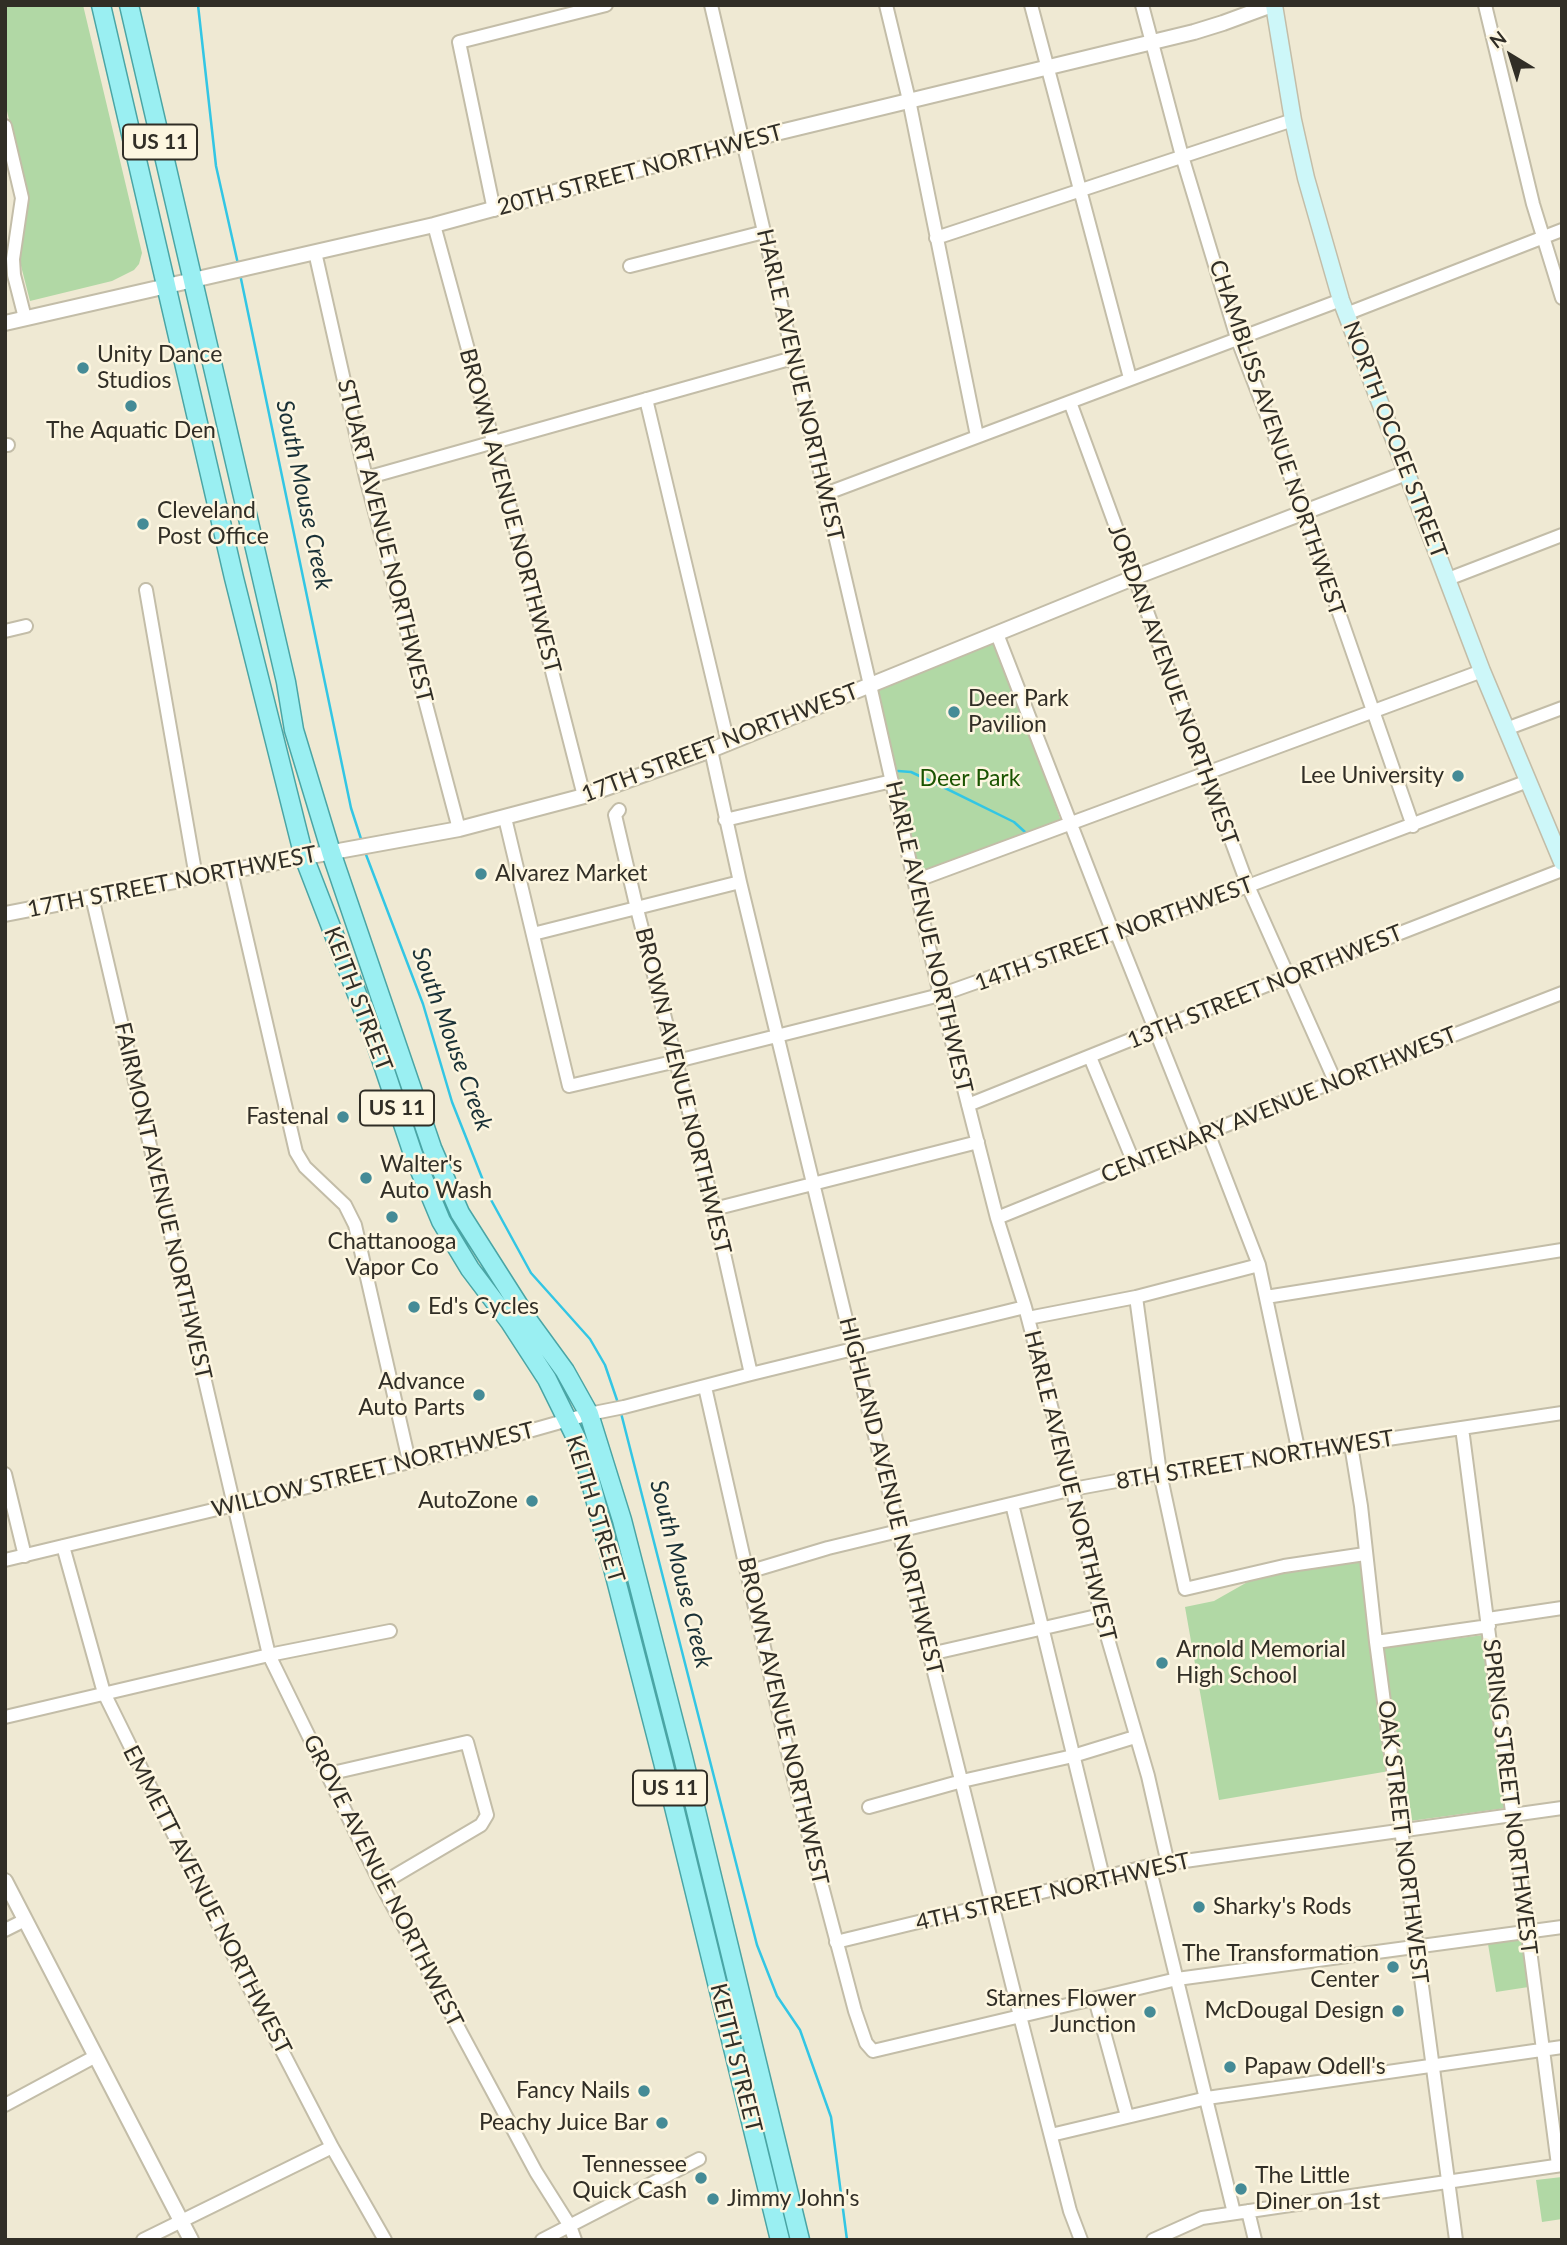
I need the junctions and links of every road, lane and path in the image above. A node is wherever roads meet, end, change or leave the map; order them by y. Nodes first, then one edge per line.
1 (101, 5) edge
2 (129, 5) edge
3 (607, 5) edge
4 (710, 5) edge
5 (886, 5) edge
6 (1031, 5) edge
7 (1142, 5) edge
8 (1273, 5) edge
9 (1485, 5) edge
10 (1152, 41) junction
11 (1046, 66) junction
12 (909, 100) junction
13 (1293, 120) junction
14 (5, 127) edge
15 (743, 141) junction
16 (1182, 156) junction
17 (1079, 191) junction
18 (494, 209) junction
19 (434, 225) junction
20 (1562, 230) edge
21 (764, 232) junction
22 (1543, 237) junction
23 (936, 238) junction
24 (315, 252) junction
25 (630, 266) dead end
26 (191, 279) junction
27 (165, 285) junction
28 (1562, 298) edge
29 (1343, 307) junction
30 (25, 318) junction
31 (5, 323) edge
32 (1237, 338) junction
33 (793, 358) junction
34 (1130, 378) junction
35 (646, 399) junction
36 (220, 402) junction
37 (1070, 402) junction
38 (977, 436) junction
39 (494, 442) junction
40 (204, 449) junction
41 (1406, 473) junction
42 (366, 478) junction
43 (825, 494) junction
44 (1304, 512) junction
45 (1562, 535) edge
46 (260, 572) junction
47 (1133, 578) junction
48 (234, 579) junction
49 (1448, 579) junction
50 (146, 590) dead end
51 (26, 626) dead end
52 (5, 631) edge
53 (997, 634) junction
54 (1482, 671) junction
55 (870, 685) junction
56 (1562, 708) edge
57 (1373, 712) junction
58 (294, 726) junction
59 (1506, 730) junction
60 (728, 743) junction
61 (711, 750) junction
62 (279, 763) junction
63 (1205, 775) junction
64 (892, 781) junction
65 (1528, 781) junction
66 (584, 796) junction
67 (619, 810) dead end
68 (505, 818) junction
69 (725, 820) junction
70 (1072, 825) junction
71 (1413, 826) junction
72 (459, 829) junction
73 (339, 850) junction
74 (304, 857) junction
75 (1562, 862) edge
76 (1562, 870) edge
77 (232, 871) junction
78 (196, 877) junction
79 (915, 881) junction
80 (740, 882) junction
81 (1248, 886) junction
82 (92, 897) junction
83 (637, 909) junction
84 (5, 914) edge
85 (533, 934) junction
86 (1117, 934) junction
87 (1287, 977) junction
88 (1562, 993) edge
89 (940, 995) junction
90 (1155, 1031) junction
91 (778, 1036) junction
92 (1090, 1057) junction
93 (677, 1061) junction
94 (1335, 1081) junction
95 (968, 1105) junction
96 (1203, 1135) junction
97 (978, 1142) junction
98 (432, 1148) junction
99 (413, 1154) junction
100 (1134, 1163) junction
101 (813, 1184) junction
102 (714, 1209) junction
103 (998, 1218) junction
104 (1562, 1250) edge
105 (1259, 1265) junction
106 (1136, 1297) junction
107 (1266, 1297) junction
108 (1026, 1313) junction
109 (853, 1348) junction
110 (751, 1374) junction
111 (705, 1387) junction
112 (1562, 1413) edge
113 (589, 1414) junction
114 (567, 1420) junction
115 (1462, 1428) junction
116 (1351, 1445) junction
117 (1299, 1453) junction
118 (409, 1461) junction
119 (1160, 1473) junction
120 (5, 1474) edge
121 (1073, 1489) junction
122 (1012, 1504) junction
123 (234, 1505) junction
124 (900, 1532) junction
125 (63, 1546) junction
126 (1365, 1554) junction
127 (26, 1556) junction
128 (5, 1560) edge
129 (748, 1572) junction
130 (1562, 1608) edge
131 (1101, 1615) junction
132 (1488, 1623) junction
133 (1042, 1628) junction
134 (390, 1632) dead end
135 (1376, 1642) junction
136 (930, 1654) junction
137 (268, 1655) junction
138 (104, 1693) junction
139 (5, 1717) edge
140 (1135, 1737) junction
141 (1073, 1756) junction
142 (683, 1757) junction
143 (663, 1762) junction
144 (328, 1774) junction
145 (962, 1781) junction
146 (869, 1807) dead end
147 (1562, 1808) edge
148 (1512, 1815) junction
149 (1403, 1831) junction
150 (1168, 1864) junction
151 (1149, 1866) junction
152 (1102, 1877) junction
153 (5, 1881) edge
154 (381, 1884) junction
155 (991, 1904) junction
156 (25, 1920) junction
157 (1562, 1927) edge
158 (5, 1930) edge
159 (1527, 1931) junction
160 (836, 1942) junction
161 (1418, 1948) junction
162 (1177, 1979) junction
163 (1095, 1999) junction
164 (1020, 2016) junction
165 (1562, 2046) edge
166 (1542, 2049) junction
167 (96, 2056) junction
168 (1432, 2065) junction
169 (755, 2098) junction
170 (1207, 2098) junction
171 (5, 2105) edge
172 (1127, 2116) junction
173 (1051, 2135) junction
174 (332, 2147) junction
175 (699, 2159) dead end
176 (1560, 2165) edge
177 (1448, 2183) junction
178 (1248, 2211) junction
179 (1234, 2213) junction
180 (181, 2221) junction
181 (569, 2226) junction
182 (143, 2240) edge
183 (191, 2240) edge
184 (385, 2240) edge
185 (542, 2240) edge
186 (575, 2240) edge
187 (780, 2240) edge
188 (800, 2240) edge
189 (1081, 2240) edge
190 (1153, 2240) edge
191 (1255, 2240) edge
192 (1457, 2240) edge

1 - 27 main road, KEITH STREET / US 11
2 - 26 main road, KEITH STREET / US 11
3 - 18 street
4 - 15 street, HARLE AVENUE NORTHWEST
5 - 12 street
6 - 11 street
7 - 10 street, CHAMBLISS AVENUE NORTHWEST
8 - 10 street, 20TH STREET NORTHWEST
8 - 13 main road, NORTH OCOEE STREET
9 - 22 street
10 - 11 street, 20TH STREET NORTHWEST
10 - 16 street, CHAMBLISS AVENUE NORTHWEST
11 - 12 street, 20TH STREET NORTHWEST
11 - 17 street
12 - 15 street, 20TH STREET NORTHWEST
12 - 23 street
13 - 16 street
13 - 29 main road, NORTH OCOEE STREET
14 - 30 street
15 - 18 street, 20TH STREET NORTHWEST
15 - 21 street, HARLE AVENUE NORTHWEST
16 - 17 street
16 - 32 street, CHAMBLISS AVENUE NORTHWEST
17 - 23 street
17 - 34 street
18 - 19 street, 20TH STREET NORTHWEST
19 - 24 street, 20TH STREET NORTHWEST
19 - 39 street, BROWN AVENUE NORTHWEST
20 - 22 street
21 - 25 street
21 - 33 street, HARLE AVENUE NORTHWEST
22 - 28 street
22 - 29 street
23 - 38 street
24 - 26 street, 20TH STREET NORTHWEST
24 - 42 street, STUART AVENUE NORTHWEST
26 - 27 street, 20TH STREET NORTHWEST
26 - 36 main road, KEITH STREET / US 11
27 - 30 street, 20TH STREET NORTHWEST
27 - 40 main road, KEITH STREET / US 11
29 - 32 street
29 - 41 main road, NORTH OCOEE STREET
30 - 31 street, 20TH STREET NORTHWEST
32 - 34 street
32 - 44 street, CHAMBLISS AVENUE NORTHWEST
33 - 35 street
33 - 43 street, HARLE AVENUE NORTHWEST
34 - 37 street
35 - 39 street
35 - 60 street
36 - 40 main road
36 - 46 main road, KEITH STREET / US 11
37 - 38 street
37 - 47 street, JORDAN AVENUE NORTHWEST
38 - 43 street
39 - 42 street
39 - 66 street, BROWN AVENUE NORTHWEST
40 - 48 main road, KEITH STREET / US 11
41 - 44 street, 17TH STREET NORTHWEST
41 - 49 main road, NORTH OCOEE STREET
42 - 72 street, STUART AVENUE NORTHWEST
43 - 55 street, HARLE AVENUE NORTHWEST
44 - 47 street, 17TH STREET NORTHWEST
44 - 57 street, CHAMBLISS AVENUE NORTHWEST
45 - 49 street
46 - 48 street
46 - 58 main road, KEITH STREET / US 11
47 - 53 street, 17TH STREET NORTHWEST
47 - 63 street, JORDAN AVENUE NORTHWEST
48 - 62 main road, KEITH STREET / US 11
49 - 54 main road, NORTH OCOEE STREET
50 - 78 street
51 - 52 street
53 - 55 street, 17TH STREET NORTHWEST
53 - 70 street
54 - 57 street
54 - 59 main road, NORTH OCOEE STREET
55 - 60 street, 17TH STREET NORTHWEST
55 - 64 street, HARLE AVENUE NORTHWEST
56 - 59 street
57 - 63 street
57 - 71 street, CHAMBLISS AVENUE NORTHWEST
58 - 62 main road
58 - 73 main road, KEITH STREET / US 11
59 - 65 main road, NORTH OCOEE STREET
60 - 61 street, 17TH STREET NORTHWEST
61 - 66 street, 17TH STREET NORTHWEST
61 - 69 street, HIGHLAND AVENUE NORTHWEST
62 - 74 main road, KEITH STREET / US 11
63 - 70 street
63 - 81 street, JORDAN AVENUE NORTHWEST
64 - 69 street
64 - 79 street, HARLE AVENUE NORTHWEST
65 - 71 street, 14TH STREET NORTHWEST
65 - 75 main road, NORTH OCOEE STREET
66 - 68 street, 17TH STREET NORTHWEST
67 - 83 street, BROWN AVENUE NORTHWEST
68 - 72 street, 17TH STREET NORTHWEST
68 - 85 street
69 - 80 street, HIGHLAND AVENUE NORTHWEST
70 - 79 street
70 - 86 street
71 - 81 street, 14TH STREET NORTHWEST
72 - 73 street, 17TH STREET NORTHWEST
73 - 74 street, 17TH STREET NORTHWEST
73 - 98 main road, KEITH STREET / US 11
74 - 77 street, 17TH STREET NORTHWEST
74 - 99 main road, KEITH STREET / US 11
76 - 87 street, 13TH STREET NORTHWEST
77 - 78 street, 17TH STREET NORTHWEST
77 - 118 street
78 - 82 street, 17TH STREET NORTHWEST
79 - 89 street, HARLE AVENUE NORTHWEST
80 - 83 street
80 - 91 street, HIGHLAND AVENUE NORTHWEST
81 - 86 street, 14TH STREET NORTHWEST
81 - 87 street, JORDAN AVENUE NORTHWEST
82 - 84 street, 17TH STREET NORTHWEST
82 - 123 street, FAIRMONT AVENUE NORTHWEST
83 - 85 street
83 - 93 street, BROWN AVENUE NORTHWEST
85 - 93 street, 14TH STREET NORTHWEST
86 - 89 street, 14TH STREET NORTHWEST
86 - 90 street
87 - 90 street, 13TH STREET NORTHWEST
87 - 94 street, JORDAN AVENUE NORTHWEST
88 - 94 street, CENTENARY AVENUE NORTHWEST
89 - 91 street, 14TH STREET NORTHWEST
89 - 95 street, HARLE AVENUE NORTHWEST
90 - 92 street, 13TH STREET NORTHWEST
90 - 96 street
91 - 93 street, 14TH STREET NORTHWEST
91 - 101 street, HIGHLAND AVENUE NORTHWEST
92 - 95 street, 13TH STREET NORTHWEST
92 - 100 street
93 - 102 street, BROWN AVENUE NORTHWEST
94 - 96 street, CENTENARY AVENUE NORTHWEST
95 - 97 street, HARLE AVENUE NORTHWEST
96 - 100 street, CENTENARY AVENUE NORTHWEST
96 - 105 street
97 - 101 street
97 - 103 street, HARLE AVENUE NORTHWEST
98 - 99 street
98 - 113 main road, KEITH STREET / US 11
99 - 114 main road, KEITH STREET / US 11
100 - 103 street, CENTENARY AVENUE NORTHWEST
101 - 102 street
101 - 109 street, HIGHLAND AVENUE NORTHWEST
102 - 110 street, BROWN AVENUE NORTHWEST
103 - 108 street, HARLE AVENUE NORTHWEST
104 - 107 street
105 - 106 street, WILLOW STREET NORTHWEST
105 - 107 street
106 - 108 street, WILLOW STREET NORTHWEST
106 - 119 street
107 - 117 street
108 - 109 street, WILLOW STREET NORTHWEST
108 - 121 street, HARLE AVENUE NORTHWEST
109 - 110 street, WILLOW STREET NORTHWEST
109 - 124 street, HIGHLAND AVENUE NORTHWEST
110 - 111 street, WILLOW STREET NORTHWEST
111 - 113 street, WILLOW STREET NORTHWEST
111 - 129 street, BROWN AVENUE NORTHWEST
112 - 115 street, 8TH STREET NORTHWEST
113 - 114 street, WILLOW STREET NORTHWEST
113 - 142 main road, KEITH STREET / US 11
114 - 118 street, WILLOW STREET NORTHWEST
114 - 143 main road, KEITH STREET / US 11
115 - 116 street, 8TH STREET NORTHWEST
115 - 132 street, SPRING STREET NORTHWEST
116 - 117 street, 8TH STREET NORTHWEST
116 - 126 street, OAK STREET NORTHWEST
117 - 119 street, 8TH STREET NORTHWEST
118 - 123 street, WILLOW STREET NORTHWEST
119 - 121 street, 8TH STREET NORTHWEST
119 - 126 street
120 - 127 street
121 - 122 street, 8TH STREET NORTHWEST
121 - 131 street, HARLE AVENUE NORTHWEST
122 - 124 street, 8TH STREET NORTHWEST
122 - 133 street
123 - 125 street, WILLOW STREET NORTHWEST
123 - 137 street, GROVE AVENUE NORTHWEST
124 - 129 street, 8TH STREET NORTHWEST
124 - 136 street, HIGHLAND AVENUE NORTHWEST
125 - 127 street, WILLOW STREET NORTHWEST
125 - 138 street, EMMETT AVENUE NORTHWEST
126 - 135 street, OAK STREET NORTHWEST
127 - 128 street, WILLOW STREET NORTHWEST
129 - 160 street, BROWN AVENUE NORTHWEST
130 - 132 street
131 - 133 street
131 - 140 street, HARLE AVENUE NORTHWEST
132 - 135 street
132 - 148 street, SPRING STREET NORTHWEST
133 - 136 street
133 - 141 street
134 - 137 street
135 - 149 street, OAK STREET NORTHWEST
136 - 145 street, HIGHLAND AVENUE NORTHWEST
137 - 138 street
137 - 144 street, GROVE AVENUE NORTHWEST
138 - 139 street
138 - 174 street, EMMETT AVENUE NORTHWEST
140 - 141 street
140 - 150 street, HARLE AVENUE NORTHWEST
141 - 145 street
141 - 152 street
142 - 143 main road
142 - 169 main road, KEITH STREET / US 11
143 - 169 main road, KEITH STREET / US 11
144 - 154 street, GROVE AVENUE NORTHWEST
144 - 154 street
145 - 146 street
145 - 155 street, HIGHLAND AVENUE NORTHWEST
147 - 148 street, 4TH STREET NORTHWEST
148 - 149 street, 4TH STREET NORTHWEST
148 - 159 street, SPRING STREET NORTHWEST
149 - 150 street, 4TH STREET NORTHWEST
149 - 161 street, OAK STREET NORTHWEST
150 - 151 street, 4TH STREET NORTHWEST
151 - 152 street, 4TH STREET NORTHWEST
151 - 162 street
152 - 155 street, 4TH STREET NORTHWEST
153 - 156 street
154 - 181 street, GROVE AVENUE NORTHWEST
155 - 160 street, 4TH STREET NORTHWEST
155 - 164 street, HIGHLAND AVENUE NORTHWEST
156 - 158 street
156 - 167 street
157 - 159 street
159 - 161 street
159 - 166 street, SPRING STREET NORTHWEST
160 - 164 street, BROWN AVENUE NORTHWEST
161 - 162 street
161 - 168 street, OAK STREET NORTHWEST
162 - 163 street
162 - 170 street
163 - 164 street
163 - 172 street
164 - 173 street, HIGHLAND AVENUE NORTHWEST
165 - 166 street
166 - 168 street
166 - 176 street, SPRING STREET NORTHWEST
167 - 171 street
167 - 180 street
168 - 170 street
168 - 177 street, OAK STREET NORTHWEST
169 - 187 main road, KEITH STREET / US 11
169 - 188 main road, KEITH STREET / US 11
170 - 172 street
170 - 179 street
172 - 173 street
173 - 189 street, HIGHLAND AVENUE NORTHWEST
174 - 180 street
174 - 184 street, EMMETT AVENUE NORTHWEST
175 - 181 street
176 - 177 street
177 - 178 street
177 - 192 street, OAK STREET NORTHWEST
178 - 179 street
178 - 191 street
179 - 190 street
180 - 182 street
180 - 183 street
181 - 185 street
181 - 186 street, GROVE AVENUE NORTHWEST

